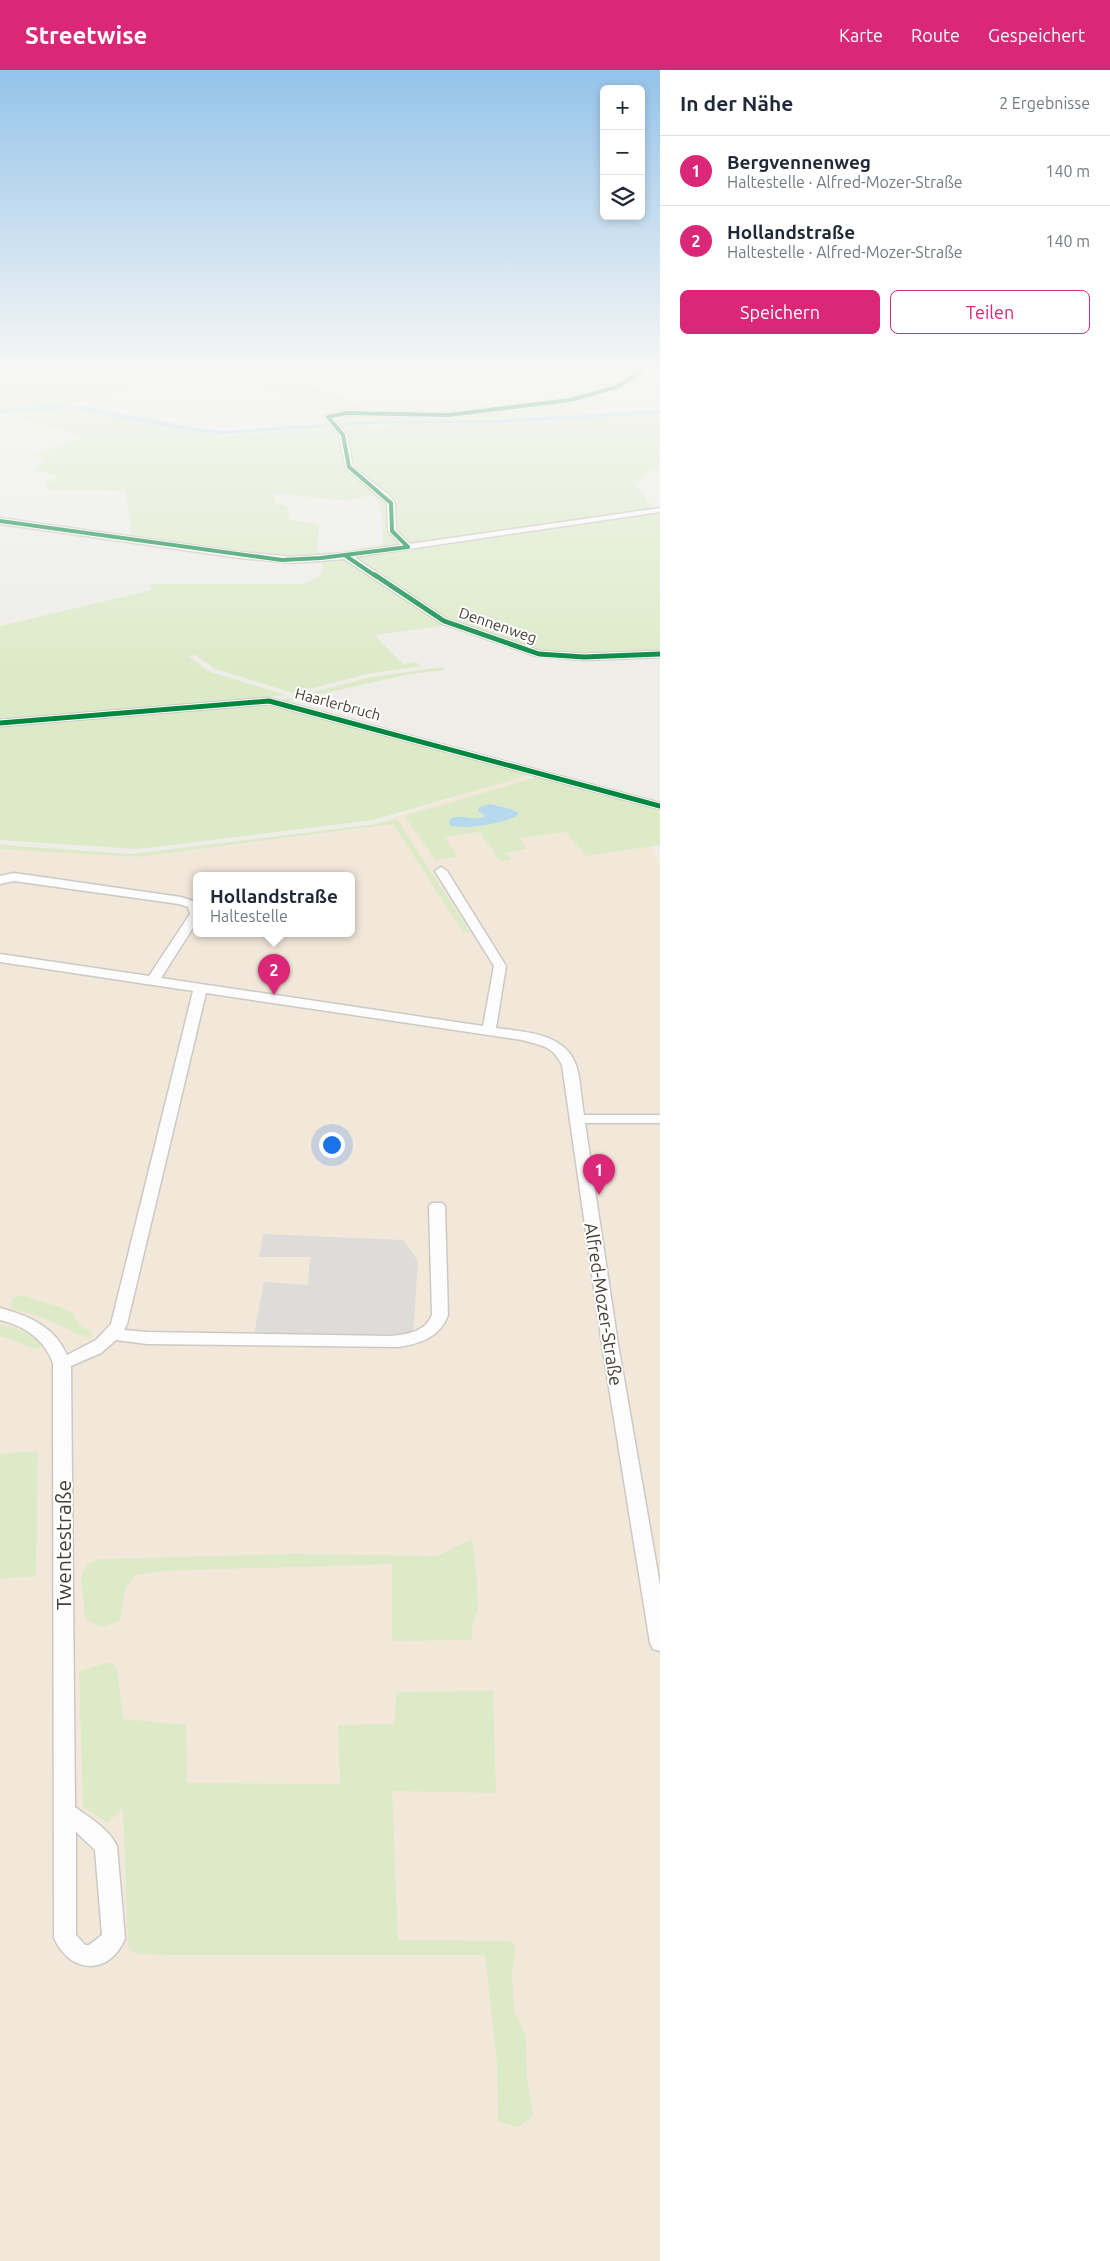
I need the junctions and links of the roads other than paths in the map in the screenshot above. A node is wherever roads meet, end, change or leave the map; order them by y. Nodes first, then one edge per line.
1 (353, 472) edge
2 (660, 510) edge
3 (0, 521) edge
4 (408, 547) junction
5 (346, 556) junction
6 (660, 654) edge
7 (0, 723) edge
8 (660, 806) edge
9 (441, 871) dead end
10 (0, 880) edge
11 (193, 905) edge
12 (193, 919) edge
13 (0, 958) edge
14 (154, 980) junction
15 (201, 987) junction
16 (489, 1030) junction
17 (578, 1118) junction
18 (660, 1119) edge
19 (437, 1206) dead end
20 (0, 1314) edge
21 (113, 1334) junction
22 (62, 1363) junction
23 (660, 1643) edge
24 (64, 1811) junction

1 - 4 street
2 - 4 street
3 - 5 street
4 - 5 street
5 - 6 street, Dennenweg
7 - 8 street, Haarlerbruch
9 - 16 street
10 - 11 street
12 - 14 street
13 - 14 street, Alfred-Mozer-Straße
14 - 15 street, Alfred-Mozer-Straße
15 - 16 street, Alfred-Mozer-Straße
15 - 21 street
16 - 17 street, Alfred-Mozer-Straße
17 - 18 street
17 - 23 street, Alfred-Mozer-Straße
19 - 21 street
20 - 22 street, Twentestraße
21 - 22 street
22 - 24 street, Twentestraße
24 - 24 street, Twentestraße

